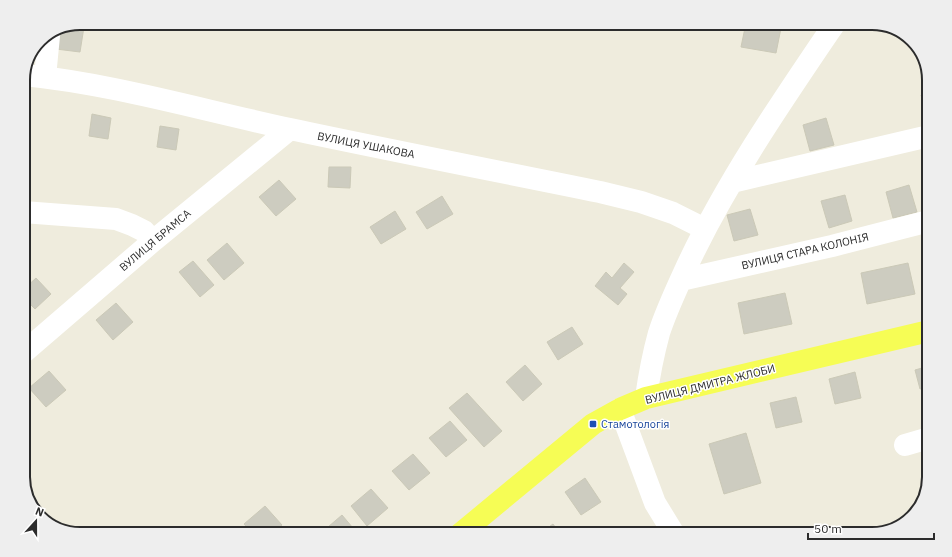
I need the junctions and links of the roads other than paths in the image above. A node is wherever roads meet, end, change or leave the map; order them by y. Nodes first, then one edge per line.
1 (830, 30) edge
2 (48, 42) edge
3 (30, 76) edge
4 (45, 77) junction
5 (290, 129) junction
6 (922, 138) edge
7 (732, 182) junction
8 (30, 213) edge
9 (922, 224) edge
10 (705, 229) junction
11 (153, 241) junction
12 (681, 280) junction
13 (922, 333) edge
14 (30, 347) edge
15 (646, 398) junction
16 (620, 410) junction
17 (922, 440) edge
18 (904, 445) dead end
19 (468, 527) edge
20 (670, 527) edge

1 - 7 street
2 - 4 street
3 - 4 street, ВУЛИЦЯ УШАКОВА
4 - 5 street, ВУЛИЦЯ УШАКОВА
5 - 10 street, ВУЛИЦЯ УШАКОВА
5 - 11 street, ВУЛИЦЯ БРАМСА
6 - 7 street
7 - 10 street
8 - 11 street
9 - 12 street, ВУЛИЦЯ СТАРА КОЛОНІЯ
10 - 12 street
11 - 14 street, ВУЛИЦЯ БРАМСА
12 - 15 street
13 - 15 main road, ВУЛИЦЯ ДМИТРА ЖЛОБИ
15 - 16 main road, ВУЛИЦЯ ДМИТРА ЖЛОБИ
16 - 19 main road, ВУЛИЦЯ ДМИТРА ЖЛОБИ
16 - 20 street
17 - 18 street

